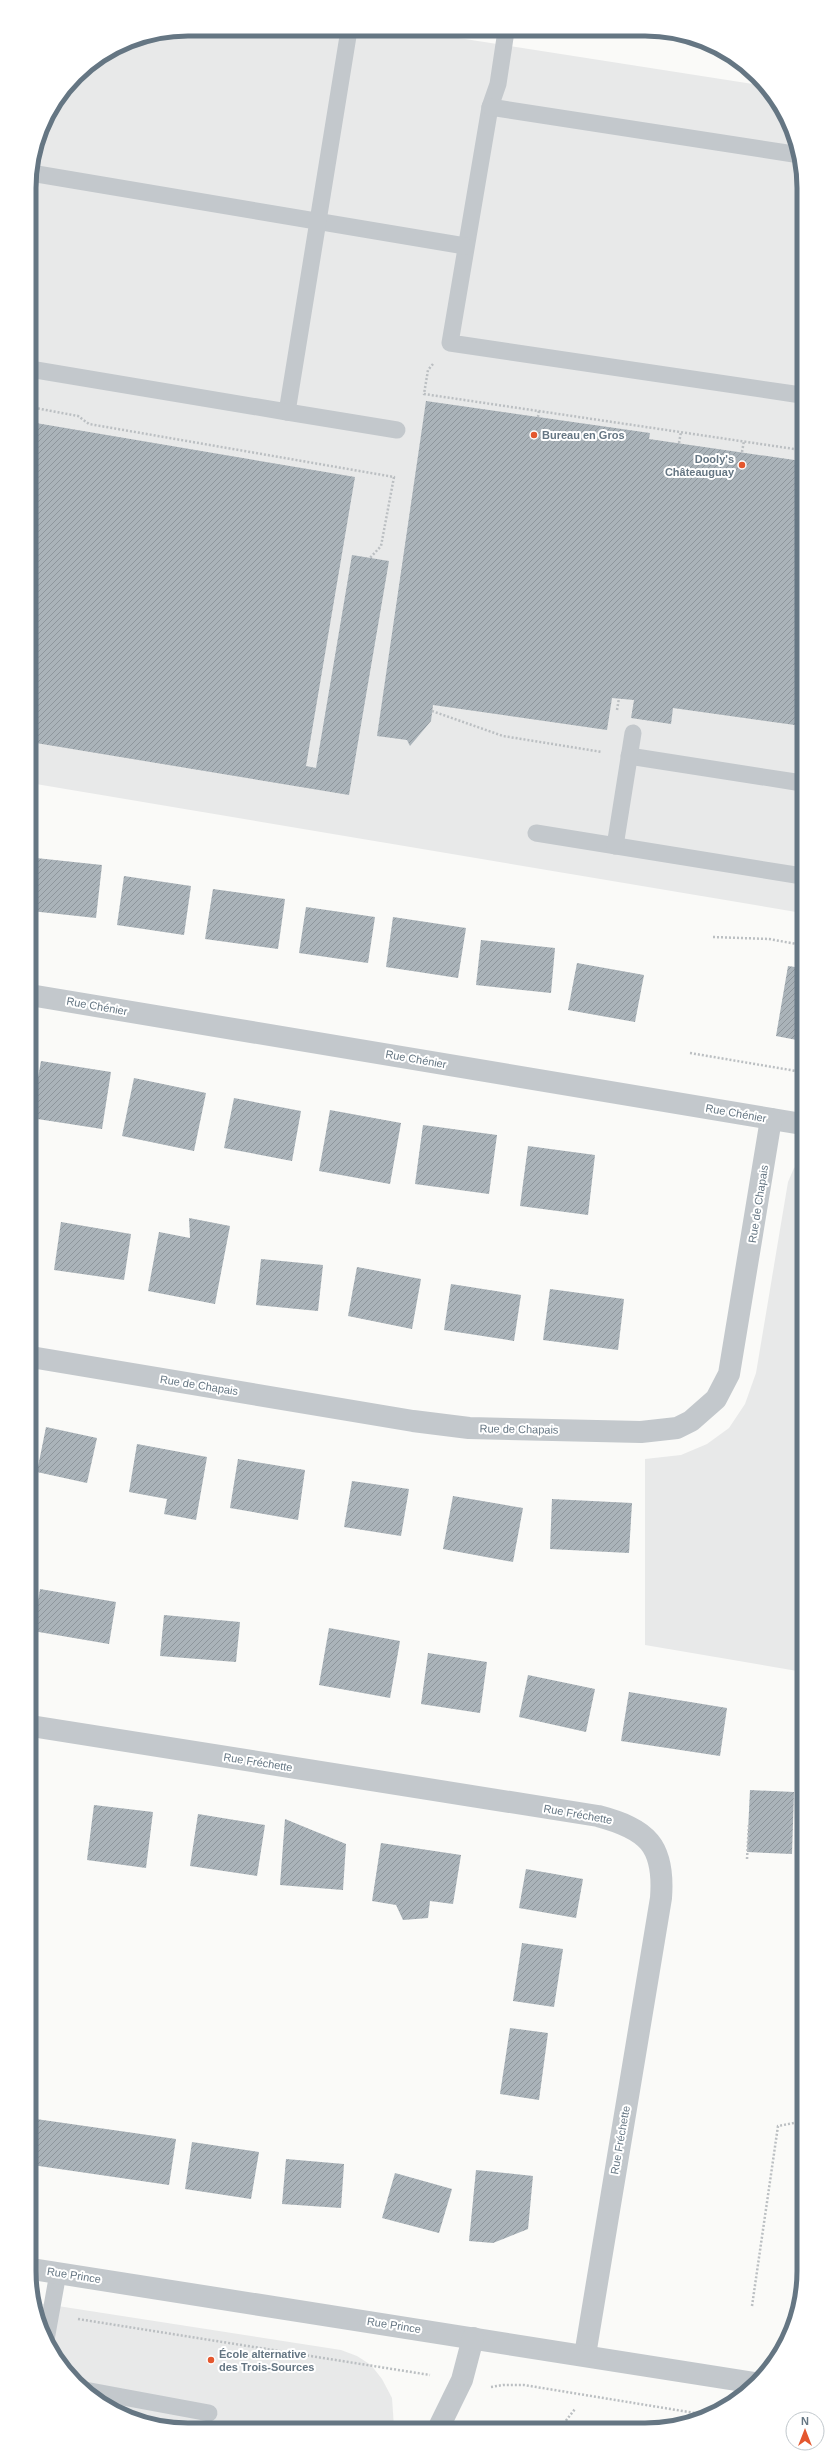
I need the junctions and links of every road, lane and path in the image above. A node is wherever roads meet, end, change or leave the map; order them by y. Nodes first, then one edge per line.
1 (348, 36) edge
2 (505, 36) edge
3 (490, 108) junction
4 (793, 154) edge
5 (36, 174) edge
6 (318, 220) junction
7 (465, 246) junction
8 (36, 370) edge
9 (424, 394) dead end
10 (797, 394) edge
11 (36, 408) edge
12 (539, 410) junction
13 (287, 412) junction
14 (538, 417) dead end
15 (397, 430) dead end
16 (681, 432) junction
17 (744, 441) junction
18 (679, 444) dead end
19 (797, 450) edge
20 (742, 452) dead end
21 (370, 558) dead end
22 (432, 711) dead end
23 (633, 733) dead end
24 (629, 756) junction
25 (797, 782) edge
26 (536, 833) dead end
27 (615, 846) junction
28 (797, 875) edge
29 (713, 937) dead end
30 (797, 944) edge
31 (36, 996) edge
32 (690, 1052) dead end
33 (797, 1071) edge
34 (771, 1119) junction
35 (797, 1123) edge
36 (36, 1358) edge
37 (36, 1727) edge
38 (749, 1823) dead end
39 (747, 1859) dead end
40 (797, 2123) edge
41 (36, 2270) edge
42 (58, 2273) junction
43 (752, 2306) dead end
44 (73, 2318) dead end
45 (48, 2329) edge
46 (473, 2338) junction
47 (585, 2355) junction
48 (379, 2367) dead end
49 (748, 2382) edge
50 (488, 2388) dead end
51 (96, 2392) edge
52 (575, 2409) dead end
53 (209, 2413) dead end
54 (698, 2413) edge
55 (441, 2423) edge
56 (563, 2423) edge

1 - 6 lane
2 - 3 lane
3 - 4 lane
3 - 7 lane
5 - 6 lane
6 - 7 lane
6 - 13 lane
7 - 10 lane
8 - 13 lane
9 - 12 path
11 - 21 path
12 - 14 path
12 - 16 path
13 - 15 lane
16 - 17 path
16 - 18 path
17 - 19 path
17 - 20 path
22 - 24 path
23 - 24 lane
24 - 25 lane
24 - 27 lane
26 - 27 lane
27 - 28 lane
29 - 30 path
31 - 34 street, Rue Chénier
32 - 33 path
34 - 35 street, Rue Chénier
34 - 36 street, Rue de Chapais
37 - 47 street, Rue Fréchette
38 - 39 path
40 - 43 path
41 - 42 street, Rue Prince
42 - 45 lane
42 - 46 street, Rue Prince
44 - 48 path
46 - 47 street, Rue Prince
46 - 55 street
47 - 49 street, Rue Prince
50 - 54 path
51 - 53 lane
52 - 56 path

